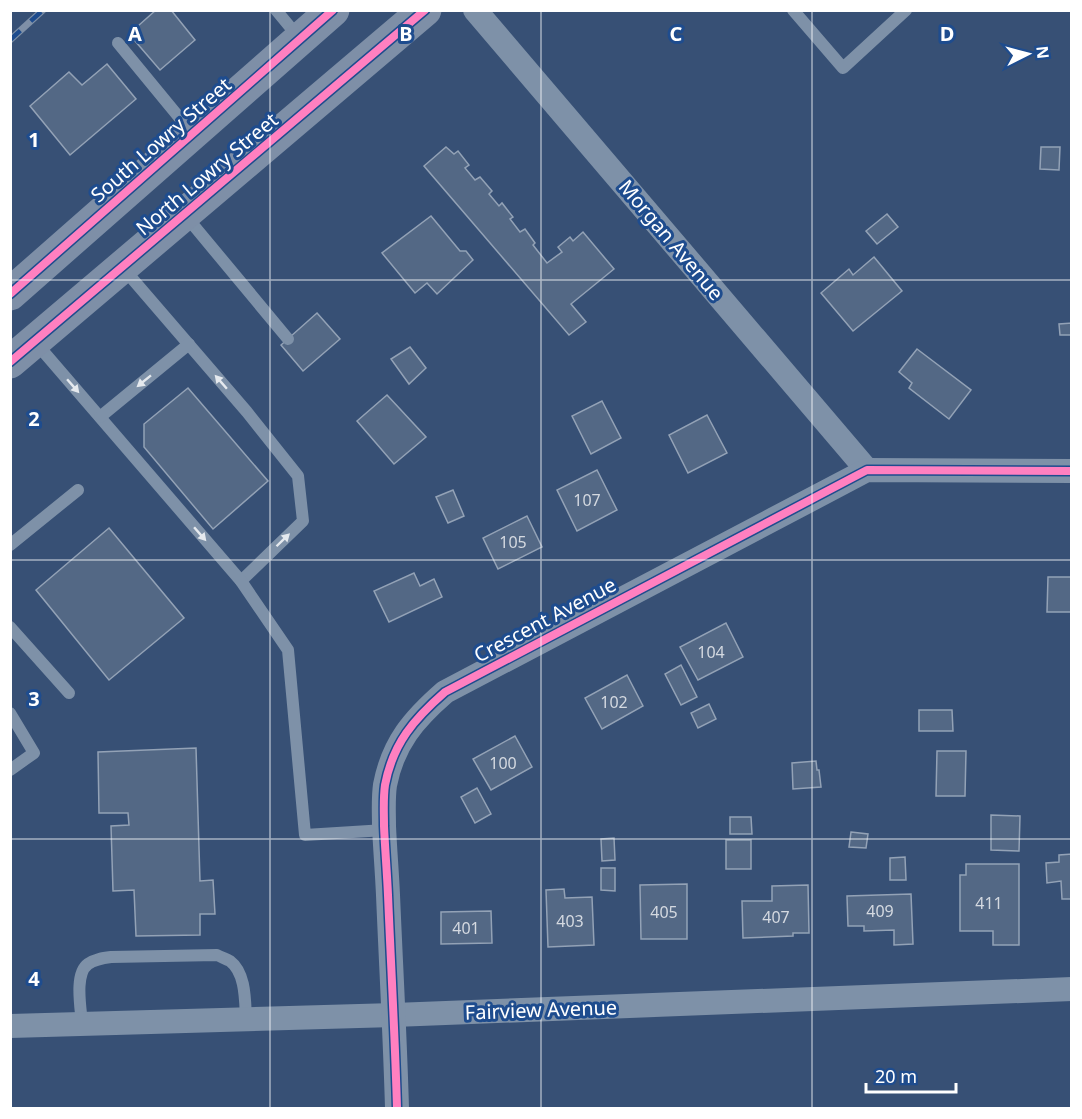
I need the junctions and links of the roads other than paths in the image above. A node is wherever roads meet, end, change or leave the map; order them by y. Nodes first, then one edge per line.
1 (276, 10) edge
2 (333, 10) edge
3 (425, 10) edge
4 (475, 10) edge
5 (794, 10) edge
6 (906, 10) edge
7 (300, 39) junction
8 (118, 43) dead end
9 (193, 134) junction
10 (185, 214) junction
11 (122, 267) junction
12 (10, 294) edge
13 (288, 339) dead end
14 (189, 344) junction
15 (23, 352) edge
16 (100, 417) junction
17 (867, 470) junction
18 (1071, 471) edge
19 (78, 490) dead end
20 (10, 546) edge
21 (241, 581) junction
22 (10, 627) edge
23 (69, 693) dead end
24 (10, 713) edge
25 (10, 770) edge
26 (384, 830) junction
27 (1071, 989) edge
28 (394, 1015) junction
29 (246, 1019) junction
30 (82, 1024) junction
31 (10, 1026) edge
32 (397, 1108) edge

1 - 7 lane
2 - 7 main road, South Lowry Street
3 - 10 main road, North Lowry Street
4 - 17 street, Morgan Avenue
5 - 6 lane
7 - 9 main road, South Lowry Street
8 - 9 lane
9 - 12 main road, South Lowry Street
10 - 11 main road, North Lowry Street
10 - 13 lane
11 - 14 lane
11 - 15 main road, North Lowry Street
14 -> 16 lane
21 -> 14 lane
15 -> 16 lane
16 -> 21 lane
17 - 18 street, Crescent Avenue
17 - 26 street, Crescent Avenue
19 - 20 lane
21 - 26 lane
22 - 23 lane
24 - 25 lane
26 - 28 street, Crescent Avenue
27 - 28 street, Fairview Avenue
28 - 29 street, Fairview Avenue
28 - 32 street, Crescent Avenue
29 - 30 street, Fairview Avenue
29 - 30 lane
30 - 31 street, Fairview Avenue

